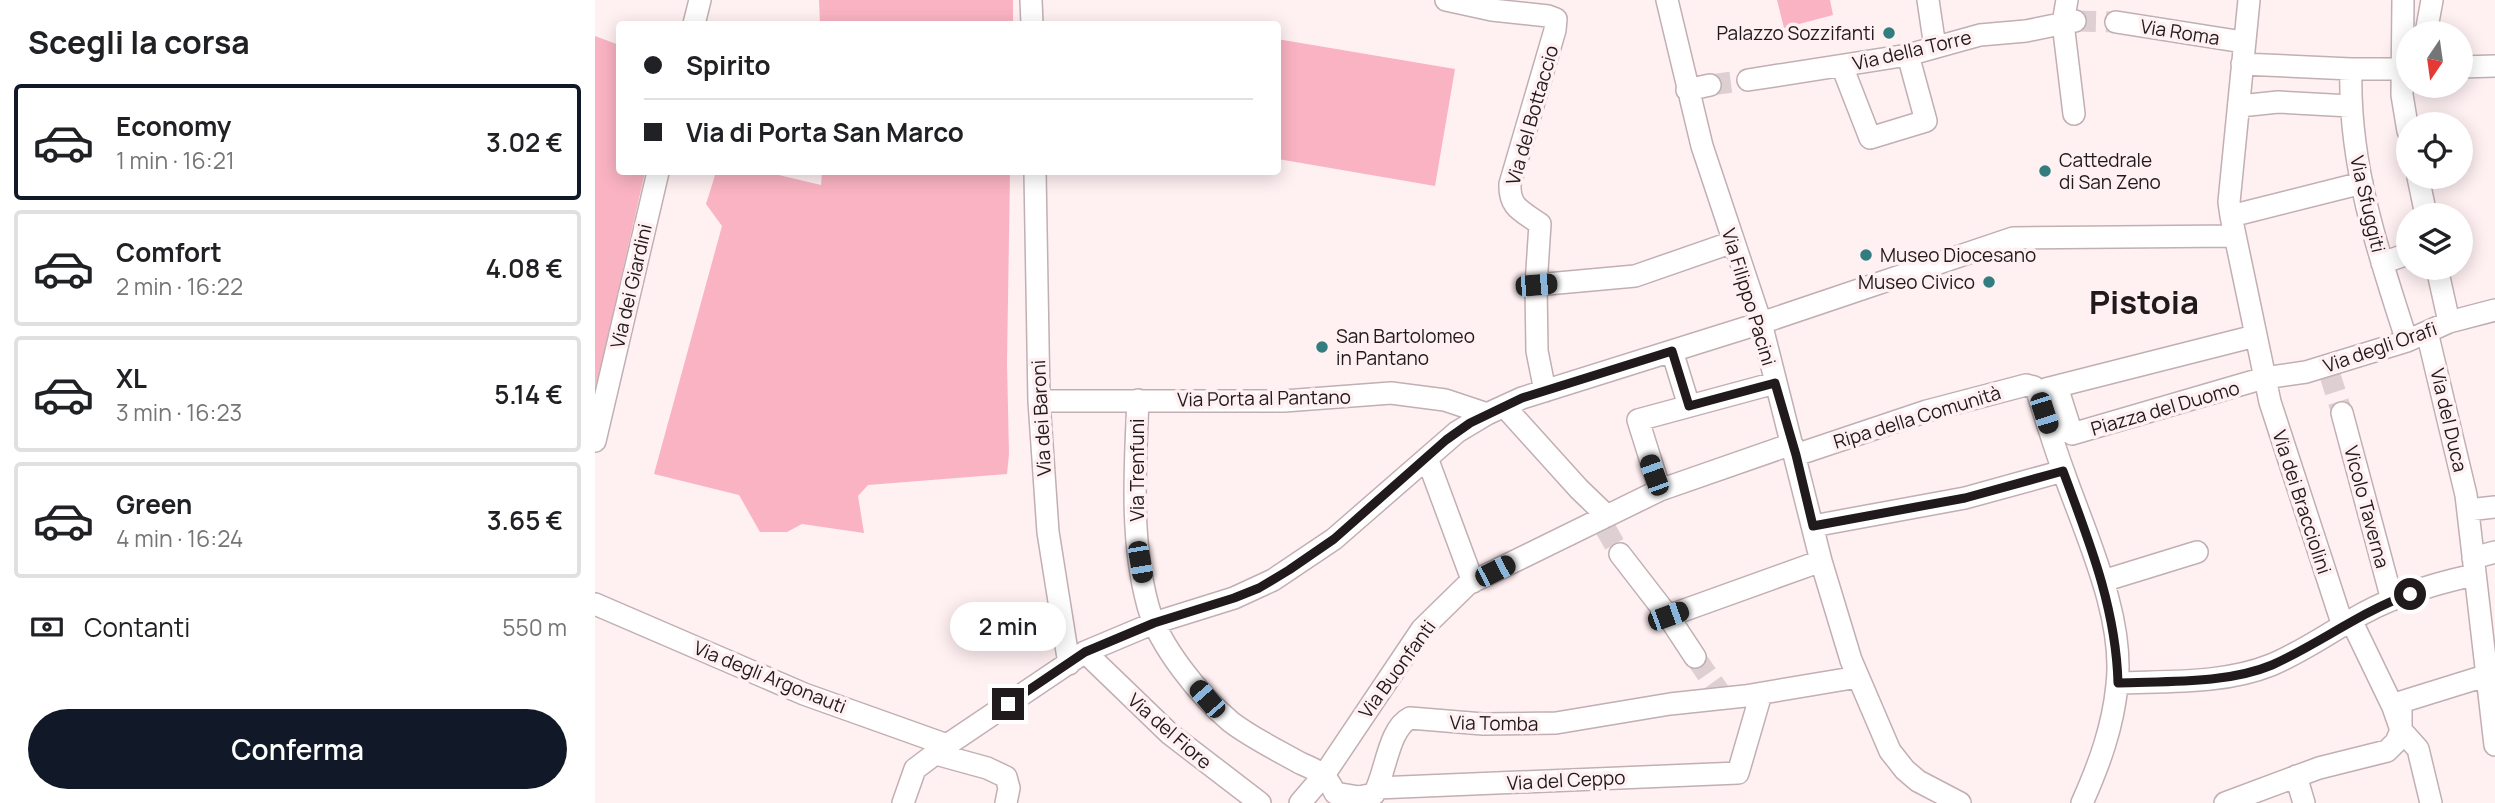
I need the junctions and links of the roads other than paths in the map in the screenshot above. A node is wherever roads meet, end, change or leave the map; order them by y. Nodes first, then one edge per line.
1 (700, 0) edge
2 (1031, 0) edge
3 (1446, 0) edge
4 (1667, 0) edge
5 (1928, 0) edge
6 (2067, 0) edge
7 (2249, 0) edge
8 (2403, 0) edge
9 (2432, 0) edge
10 (695, 21) edge
11 (1032, 21) edge
12 (2403, 21) edge
13 (2428, 21) edge
14 (2069, 22) junction
15 (2116, 22) tunnel mouth
16 (1935, 47) junction
17 (2243, 53) junction
18 (1908, 55) junction
19 (1842, 66) junction
20 (2495, 66) edge
21 (2473, 67) edge
22 (2351, 69) junction
23 (2396, 69) edge
24 (1748, 79) tunnel mouth
25 (1710, 85) tunnel mouth
26 (1687, 90) junction
27 (2240, 106) junction
28 (2350, 106) junction
29 (2074, 114) dead end
30 (658, 175) edge
31 (1035, 175) edge
32 (2362, 183) junction
33 (2233, 226) junction
34 (1733, 242) junction
35 (2396, 258) edge
36 (2382, 263) junction
37 (2440, 280) edge
38 (1536, 285) junction
39 (2495, 310) edge
40 (2449, 322) junction
41 (1761, 323) junction
42 (2427, 332) junction
43 (2255, 336) junction
44 (2407, 341) junction
45 (1672, 351) junction
46 (2264, 378) junction
47 (1775, 383) junction
48 (2047, 389) junction
49 (1545, 391) junction
50 (1138, 400) junction
51 (1038, 401) junction
52 (1689, 406) junction
53 (1495, 410) junction
54 (2342, 413) tunnel mouth
55 (595, 441) edge
56 (1794, 449) junction
57 (1422, 461) junction
58 (2063, 471) junction
59 (1660, 490) junction
60 (2495, 507) edge
61 (2468, 510) junction
62 (1604, 520) junction
63 (1813, 526) junction
64 (2197, 552) dead end
65 (2495, 552) edge
66 (1620, 554) tunnel mouth
67 (1821, 561) junction
68 (2473, 567) junction
69 (2103, 581) junction
70 (1473, 582) junction
71 (2392, 600) junction
72 (595, 604) edge
73 (1668, 616) junction
74 (1154, 623) junction
75 (2347, 623) junction
76 (1695, 657) tunnel mouth
77 (1077, 658) junction
78 (2488, 675) junction
79 (1858, 677) junction
80 (2118, 683) junction
81 (1761, 694) junction
82 (2397, 704) junction
83 (2401, 730) junction
84 (2495, 745) edge
85 (941, 750) junction
86 (1324, 775) junction
87 (2296, 776) junction
88 (1377, 788) junction
89 (903, 803) edge
90 (1006, 803) edge
91 (1260, 803) edge
92 (1300, 803) edge
93 (1959, 803) edge
94 (2082, 803) edge
95 (2225, 803) edge
96 (2304, 803) edge
97 (2431, 803) edge

1 - 10 street
2 - 11 street
3 - 38 street, Via del Bottaccio
4 - 26 street, Via Filippo Pacini
5 - 16 street
6 - 14 street
7 - 17 street, Via Roma
8 - 12 street
9 - 13 street
14 - 16 street, Via della Torre
14 - 29 street
15 - 17 street, Via Roma
16 - 18 street, Via della Torre
17 - 22 street
17 - 27 street, Via Roma
18 - 19 street, Via della Torre
18 - 19 street
19 - 24 street, Via della Torre
20 - 21 street
22 - 23 street
22 - 28 street, Via Sfuggiti
25 - 26 street
26 - 34 street, Via Filippo Pacini
27 - 28 street
27 - 33 street, Piazza del Duomo
28 - 32 street, Via Sfuggiti
30 - 55 street, Via dei Giardini
31 - 51 street, Via dei Baroni
32 - 33 street
32 - 36 street, Via Sfuggiti
33 - 41 street
33 - 43 street, Piazza del Duomo
34 - 38 street
34 - 41 street, Via Filippo Pacini
35 - 36 street
36 - 44 street, Via Sfuggiti
37 - 40 street
38 - 49 street, Via del Bottaccio
39 - 40 street, Via degli Orafi
40 - 42 street, Via degli Orafi
41 - 45 street
41 - 47 street, Via Filippo Pacini
42 - 44 street, Via degli Orafi
42 - 61 street, Via del Duca
43 - 46 street, Piazza del Duomo
43 - 48 street
44 - 46 street, Via degli Orafi
45 - 49 street
45 - 52 street
46 - 48 street, Piazza del Duomo
46 - 75 street, Via dei Bracciolini
47 - 52 street
47 - 56 street, Via Filippo Pacini
48 - 56 street, Ripa della Comunità
48 - 58 street
49 - 53 street
50 - 51 street, Via Porta al Pantano
50 - 53 street, Via Porta al Pantano
50 - 74 street, Via Trenfuni
51 - 77 street, Via dei Baroni
52 - 59 street
53 - 57 street
53 - 62 street
54 - 71 street, Vicolo Taverna
56 - 59 street, Via Buonfanti
56 - 63 street, Via Filippo Pacini
57 - 70 street
57 - 74 street
58 - 63 street
58 - 69 street
59 - 62 street, Via Buonfanti
60 - 61 street
61 - 68 street, Via del Duca
62 - 70 street, Via Buonfanti
63 - 67 street, Via Filippo Pacini
64 - 69 street
65 - 68 street
66 - 73 street
67 - 73 street
67 - 79 street, Via Filippo Pacini
68 - 71 street
68 - 78 street, Via del Duca
69 - 80 street
70 - 86 street, Via Buonfanti
71 - 75 street
72 - 85 street, Via degli Argonauti
73 - 76 street
74 - 77 street
74 - 86 street, Via Trenfuni
75 - 80 street
75 - 82 street, Via dei Bracciolini
77 - 85 street
77 - 91 street, Via del Fiore
78 - 82 street
78 - 84 street, Via del Duca
79 - 81 street
79 - 93 street, Via Filippo Pacini
80 - 94 street
81 - 88 street, Via Tomba
81 - 88 street, Via del Ceppo
82 - 83 street
83 - 87 street
83 - 97 street
85 - 89 street
85 - 90 street, Via degli Argonauti
86 - 88 street
86 - 92 street, Via Buonfanti
87 - 95 street
87 - 96 street

